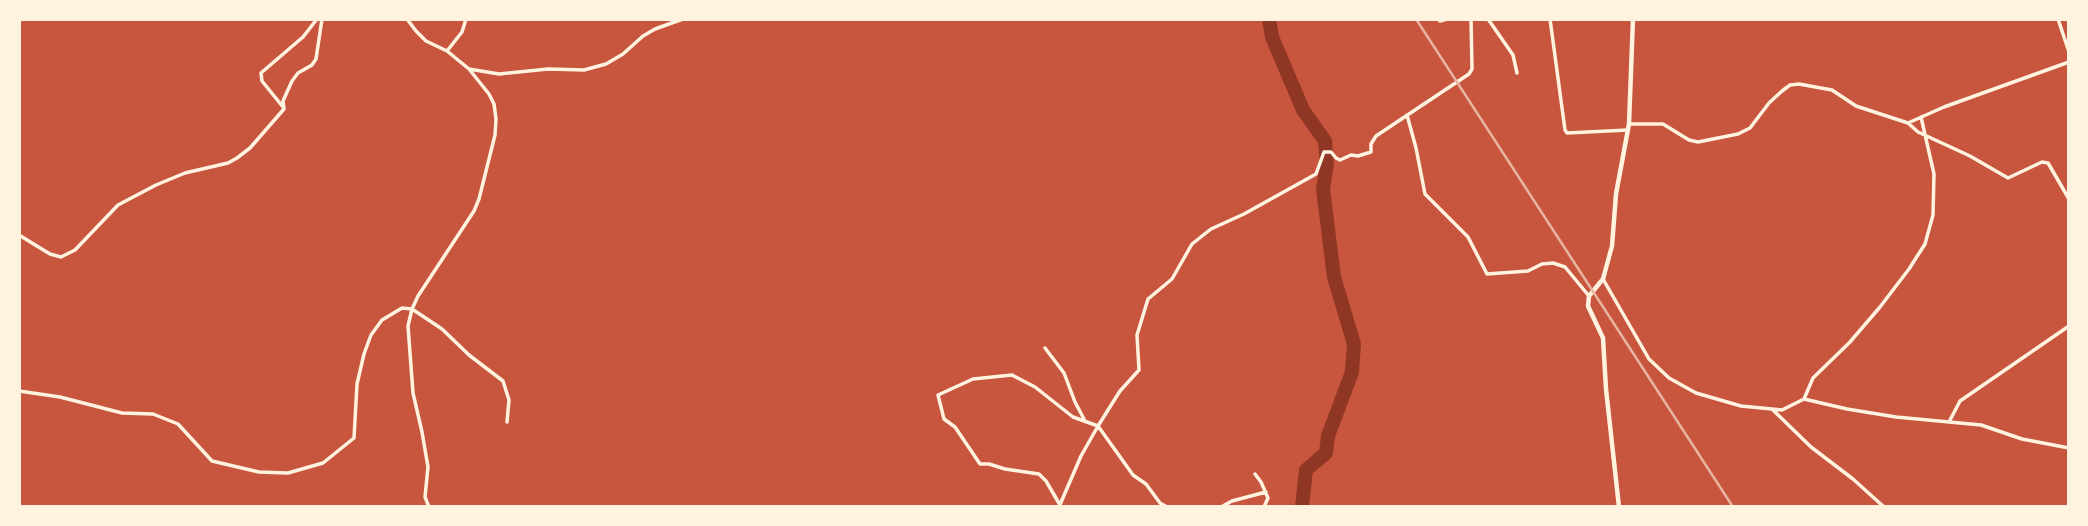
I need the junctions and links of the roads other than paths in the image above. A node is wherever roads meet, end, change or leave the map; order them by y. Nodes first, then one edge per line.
1 (320, 19) edge
2 (407, 19) edge
3 (466, 19) edge
4 (683, 19) edge
5 (1438, 19) edge
6 (1447, 19) edge
7 (1471, 19) edge
8 (1488, 19) edge
9 (1550, 19) edge
10 (1633, 19) edge
11 (2058, 19) edge
12 (447, 51) junction
13 (2069, 52) edge
14 (2069, 62) edge
15 (469, 69) junction
16 (1517, 73) dead end
17 (284, 109) junction
18 (1407, 115) junction
19 (1921, 117) junction
20 (1908, 123) junction
21 (1629, 124) junction
22 (1628, 130) junction
23 (1924, 134) junction
24 (2069, 199) edge
25 (19, 235) edge
26 (1603, 279) junction
27 (1589, 296) junction
28 (412, 309) junction
29 (2069, 326) edge
30 (1045, 348) dead end
31 (19, 391) edge
32 (1804, 399) junction
33 (1773, 410) junction
34 (1085, 421) junction
35 (507, 422) dead end
36 (1949, 422) junction
37 (1098, 426) junction
38 (2069, 447) edge
39 (1255, 474) dead end
40 (1266, 492) junction
41 (1060, 506) edge
42 (429, 507) edge
43 (1167, 507) edge
44 (1221, 507) edge
45 (1264, 507) edge
46 (1619, 507) edge
47 (1884, 507) edge

1 - 17 street
1 - 17 street
2 - 12 street
3 - 12 street
4 - 15 street
5 - 6 street
7 - 18 street
8 - 16 street
9 - 22 street
10 - 21 street
11 - 13 street
12 - 15 street
14 - 19 street
15 - 28 street
17 - 25 street
18 - 27 street
18 - 37 street
19 - 20 street
19 - 23 street
20 - 21 street
20 - 23 street
21 - 22 street
22 - 26 street
23 - 24 street
23 - 32 street
26 - 27 street
26 - 33 street
27 - 46 street
28 - 31 street
28 - 35 street
28 - 42 street
29 - 36 street
30 - 34 street
32 - 33 street
32 - 36 street
33 - 47 street
34 - 37 street
34 - 41 street
36 - 38 street
37 - 41 street
37 - 43 street
39 - 40 street
40 - 44 street
40 - 45 street

